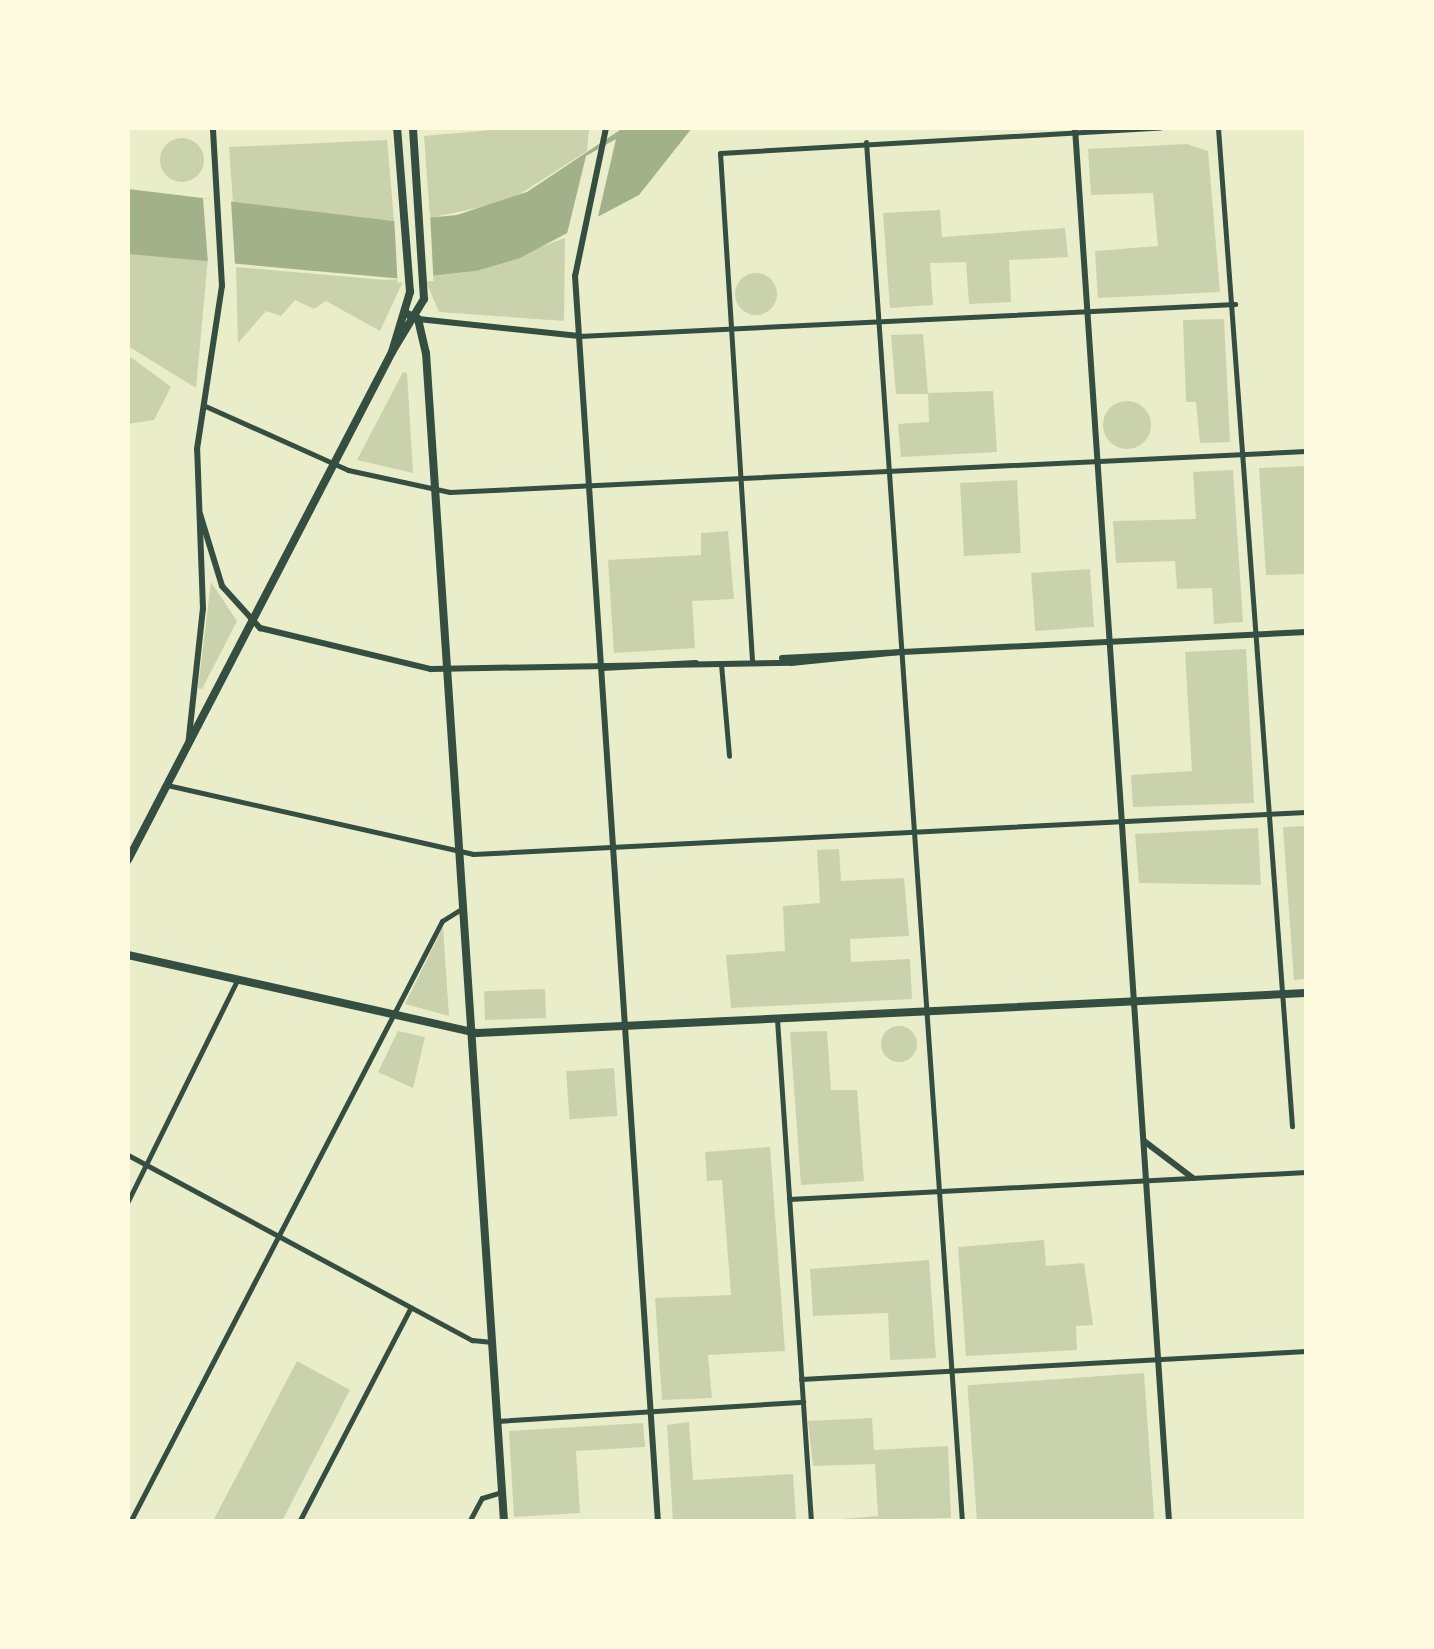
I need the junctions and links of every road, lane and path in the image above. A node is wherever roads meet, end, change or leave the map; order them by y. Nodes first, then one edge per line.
1 (213, 128) edge
2 (397, 128) edge
3 (413, 128) edge
4 (606, 128) edge
5 (1160, 128) edge
6 (1218, 128) edge
7 (1075, 130) edge
8 (866, 142) junction
9 (1235, 304) junction
10 (405, 312) junction
11 (1088, 312) junction
12 (418, 319) junction
13 (878, 320) junction
14 (728, 327) junction
15 (579, 336) junction
16 (392, 352) junction
17 (203, 405) junction
18 (1306, 451) edge
19 (1247, 454) junction
20 (1097, 462) junction
21 (334, 464) junction
22 (889, 471) junction
23 (739, 480) junction
24 (588, 487) junction
25 (435, 491) junction
26 (200, 514) junction
27 (253, 623) junction
28 (1306, 632) edge
29 (1259, 634) junction
30 (1110, 642) junction
31 (902, 652) junction
32 (752, 660) junction
33 (721, 661) junction
34 (601, 667) junction
35 (447, 672) junction
36 (188, 746) junction
37 (729, 756) dead end
38 (167, 785) junction
39 (1306, 812) edge
40 (1271, 814) junction
41 (1122, 821) junction
42 (915, 832) junction
43 (614, 847) junction
44 (460, 852) junction
45 (128, 860) edge
46 (463, 908) junction
47 (128, 955) edge
48 (236, 982) junction
49 (1306, 993) edge
50 (1283, 994) junction
51 (1134, 1002) junction
52 (927, 1012) junction
53 (392, 1016) junction
54 (777, 1019) junction
55 (626, 1027) junction
56 (471, 1033) junction
57 (1292, 1126) dead end
58 (1143, 1140) junction
59 (128, 1156) edge
60 (146, 1166) junction
61 (1306, 1172) edge
62 (1193, 1178) junction
63 (1146, 1180) junction
64 (940, 1191) junction
65 (790, 1199) junction
66 (128, 1200) edge
67 (278, 1237) junction
68 (410, 1307) junction
69 (1306, 1333) edge
70 (492, 1342) junction
71 (1306, 1351) edge
72 (1158, 1361) junction
73 (952, 1370) junction
74 (802, 1379) junction
75 (803, 1402) junction
76 (651, 1412) junction
77 (497, 1421) junction
78 (502, 1492) junction
79 (130, 1522) edge
80 (299, 1522) edge
81 (468, 1522) edge
82 (504, 1522) edge
83 (658, 1522) edge
84 (811, 1522) edge
85 (962, 1522) edge
86 (1169, 1522) edge

1 - 17 street
2 - 10 main road
3 - 12 main road
4 - 15 street
5 - 7 street
6 - 9 street
7 - 8 street
7 - 11 street
8 - 13 street
8 - 14 street
9 - 11 street
9 - 19 street
10 - 12 main road
10 - 16 main road
11 - 13 street
11 - 20 street
12 - 15 street
12 - 16 main road
12 - 25 main road
13 - 14 street
13 - 22 street
14 - 15 street
14 - 23 street
15 - 24 street
16 - 21 main road
17 - 21 street
17 - 26 street
18 - 19 street
19 - 20 street
19 - 29 street
20 - 22 street
20 - 30 street
21 - 25 street
21 - 27 main road
22 - 23 street
22 - 31 street
23 - 24 street
23 - 32 street
24 - 25 street
24 - 34 street
25 - 35 main road
26 - 27 street
26 - 36 street
27 - 35 street
27 - 36 main road
28 - 29 street
29 - 30 street
29 - 40 street
30 - 31 street
30 - 41 street
31 - 32 street
31 - 42 street
32 - 33 street
33 - 34 street
33 - 37 street
34 - 35 street
34 - 43 street
35 - 44 main road
36 - 38 main road
38 - 44 street
38 - 45 main road
39 - 40 street
40 - 41 street
40 - 50 street
41 - 42 street
41 - 51 street
42 - 43 street
42 - 52 street
43 - 44 street
43 - 55 street
44 - 46 main road
46 - 53 street
46 - 56 main road
47 - 48 main road
48 - 53 main road
48 - 60 street
49 - 50 main road
50 - 51 main road
50 - 57 street
51 - 52 main road
51 - 58 street
52 - 54 main road
52 - 64 street
53 - 56 main road
53 - 67 street
54 - 55 main road
54 - 65 street
55 - 56 main road
55 - 76 street
56 - 70 main road
58 - 62 street
58 - 63 street
59 - 60 street
60 - 66 street
60 - 67 street
61 - 62 street
62 - 63 street
63 - 64 street
63 - 72 street
64 - 65 street
64 - 73 street
65 - 74 street
67 - 68 street
67 - 79 street
68 - 70 street
68 - 80 street
69 - 71 street
70 - 77 main road
71 - 72 street
72 - 73 street
72 - 86 street
73 - 74 street
73 - 85 street
74 - 75 street
75 - 76 street
75 - 84 street
76 - 77 street
76 - 83 street
77 - 78 main road
78 - 81 street
78 - 82 main road

